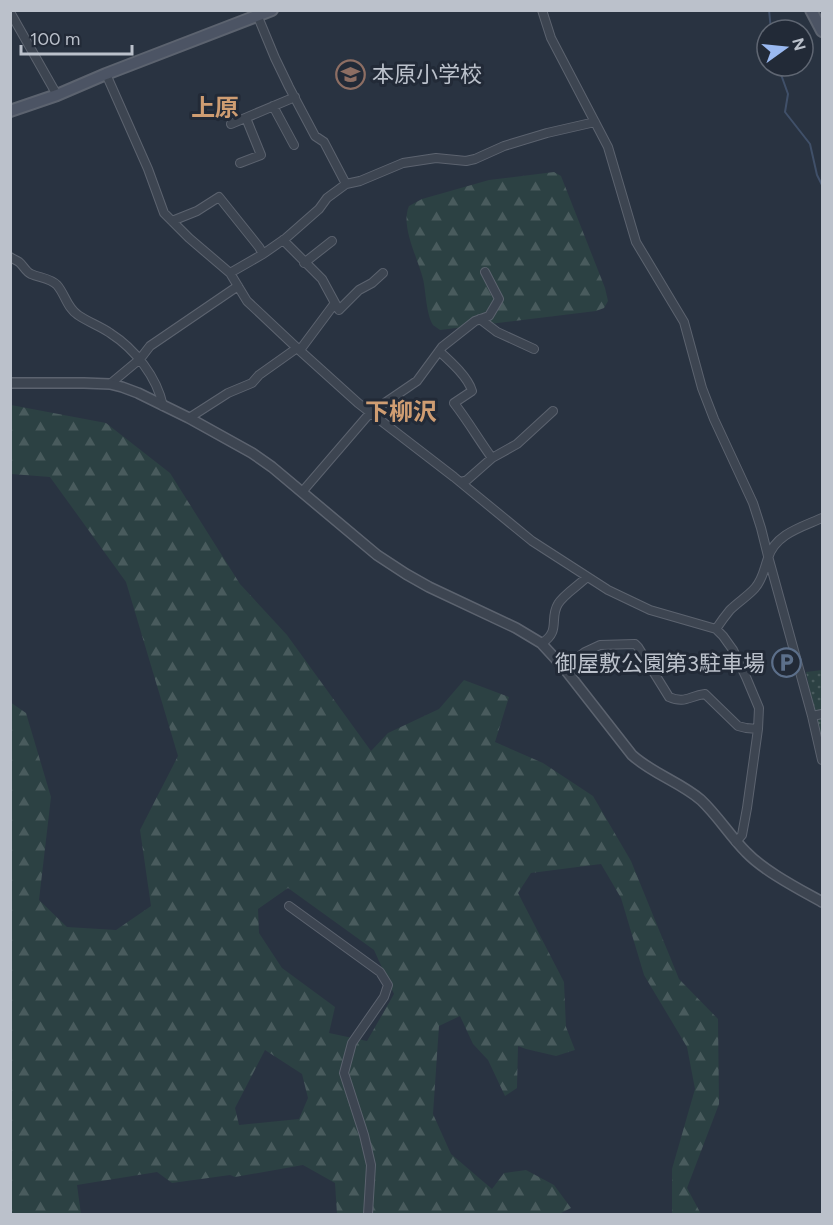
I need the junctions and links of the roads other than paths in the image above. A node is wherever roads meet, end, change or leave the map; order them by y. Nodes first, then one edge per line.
1 (272, 10) edge
2 (542, 10) edge
3 (811, 10) edge
4 (10, 12) edge
5 (258, 17) junction
6 (822, 31) edge
7 (106, 74) junction
8 (57, 95) junction
9 (295, 97) junction
10 (273, 106) junction
11 (10, 111) edge
12 (246, 118) junction
13 (595, 122) junction
14 (231, 124) dead end
15 (294, 145) dead end
16 (240, 163) dead end
17 (346, 184) junction
18 (172, 221) junction
19 (283, 240) junction
20 (332, 241) dead end
21 (263, 254) junction
22 (10, 257) edge
23 (304, 263) junction
24 (485, 272) dead end
25 (230, 273) junction
26 (383, 273) dead end
27 (238, 286) junction
28 (334, 303) junction
29 (480, 319) junction
30 (298, 349) junction
31 (534, 349) dead end
32 (439, 351) junction
33 (140, 359) junction
34 (10, 383) edge
35 (110, 384) junction
36 (163, 406) junction
37 (553, 411) dead end
38 (370, 413) junction
39 (189, 418) junction
40 (492, 458) junction
41 (461, 482) junction
42 (302, 492) junction
43 (822, 518) edge
44 (768, 556) junction
45 (587, 577) junction
46 (716, 629) junction
47 (542, 643) junction
48 (564, 668) junction
49 (822, 714) edge
50 (812, 716) junction
51 (758, 729) junction
52 (822, 760) edge
53 (736, 842) junction
54 (822, 902) edge
55 (289, 906) dead end
56 (368, 1215) edge

1 - 5 main road
2 - 13 street
3 - 6 main road
4 - 8 street
5 - 7 main road
5 - 9 street
7 - 8 main road
7 - 18 street
8 - 11 main road
9 - 10 street
9 - 17 street
10 - 12 street
10 - 15 street
12 - 14 street
12 - 16 street
13 - 17 street
13 - 44 street
17 - 19 street
18 - 21 street
18 - 25 street
19 - 21 street
19 - 23 street
20 - 23 street
21 - 25 street
22 - 33 street
23 - 28 street
24 - 29 street
25 - 27 street
26 - 28 street
27 - 30 street
27 - 33 street
28 - 30 street
29 - 31 street
29 - 32 street
30 - 38 street
30 - 39 street
32 - 38 street
32 - 40 street
33 - 35 street
33 - 36 street
34 - 35 street
35 - 36 street
36 - 39 street
37 - 40 street
38 - 41 street
38 - 42 street
39 - 42 street
40 - 41 street
41 - 45 street
42 - 47 street
43 - 44 street
44 - 46 street
44 - 50 street
45 - 46 street
45 - 47 street
46 - 51 street
47 - 48 street
48 - 51 street
48 - 53 street
49 - 50 street
50 - 52 street
51 - 53 street
53 - 54 street
55 - 56 street

